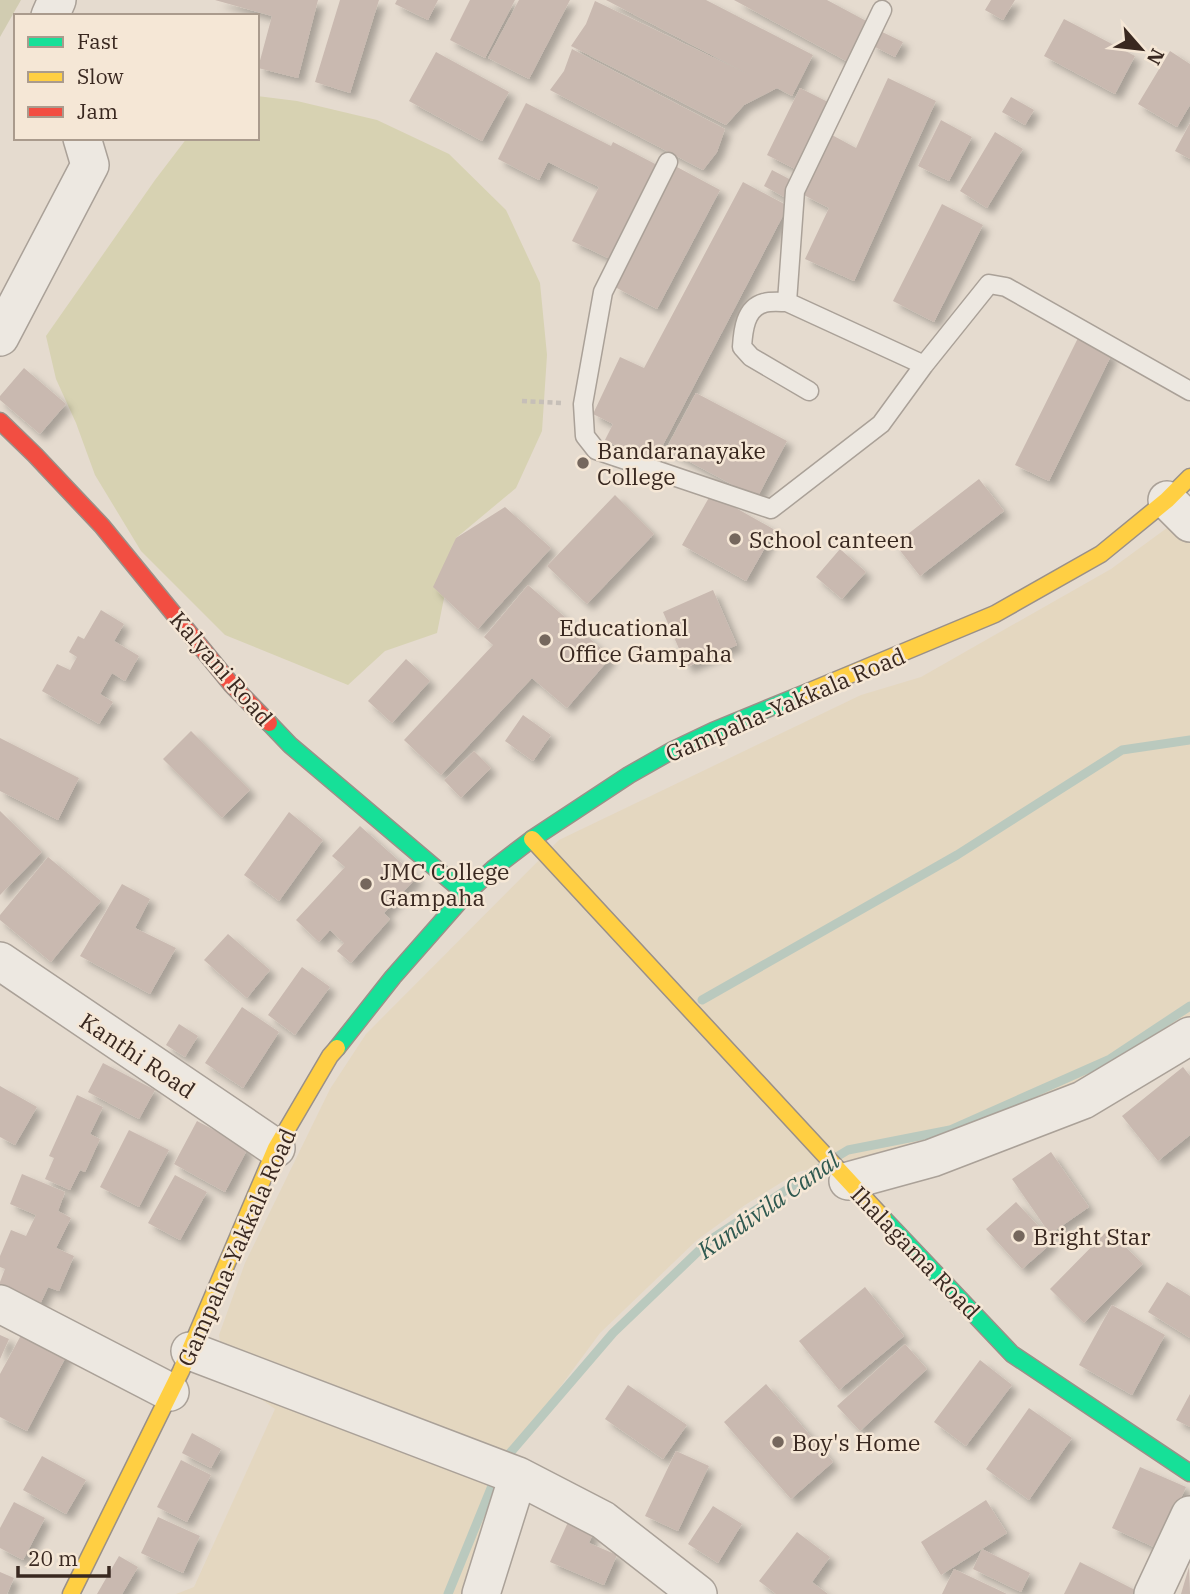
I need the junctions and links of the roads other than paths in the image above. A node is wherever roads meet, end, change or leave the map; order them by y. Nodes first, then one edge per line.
1 (882, 10) dead end
2 (83, 140) edge
3 (668, 162) dead end
4 (787, 302) junction
5 (0, 337) edge
6 (924, 365) junction
7 (809, 391) dead end
8 (1190, 391) edge
9 (0, 421) edge
10 (1182, 500) edge
11 (532, 839) junction
12 (466, 894) junction
13 (0, 961) edge
14 (1190, 1036) edge
15 (276, 1148) junction
16 (848, 1181) junction
17 (0, 1304) edge
18 (190, 1351) junction
19 (170, 1392) junction
20 (1190, 1473) edge
21 (518, 1476) junction
22 (1190, 1515) edge
23 (71, 1594) edge
24 (481, 1594) edge
25 (698, 1594) edge
26 (1153, 1594) edge

1 - 4 lane
2 - 5 street
3 - 6 lane
4 - 6 lane
4 - 7 lane
6 - 8 lane
9 - 12 main road, Kalyani Road
10 - 11 main road, Gampaha-Yakkala Road
11 - 12 main road, Gampaha-Yakkala Road
11 - 16 main road, Ihalagama Road
12 - 15 main road, Gampaha-Yakkala Road
13 - 15 street, Kanthi Road
14 - 16 street
15 - 18 main road, Gampaha-Yakkala Road
16 - 20 main road, Ihalagama Road
17 - 19 street
18 - 19 main road, Gampaha-Yakkala Road
18 - 21 street
19 - 23 main road, Gampaha-Yakkala Road
21 - 24 street
21 - 25 street
22 - 26 street

